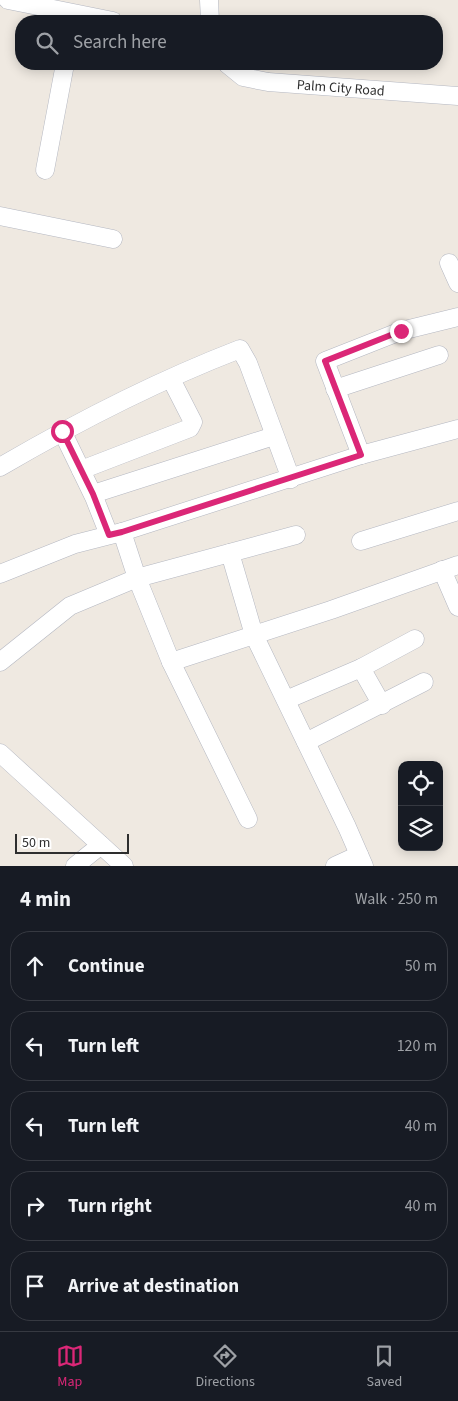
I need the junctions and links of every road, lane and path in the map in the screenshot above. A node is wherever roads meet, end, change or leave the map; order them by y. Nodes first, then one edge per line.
1 (8, 0) edge
2 (209, 0) edge
3 (66, 15) edge
4 (210, 15) edge
5 (64, 70) edge
6 (234, 70) edge
7 (458, 96) edge
8 (45, 170) dead end
9 (0, 216) edge
10 (114, 239) dead end
11 (449, 263) dead end
12 (458, 283) edge
13 (458, 317) edge
14 (439, 355) dead end
15 (171, 379) junction
16 (335, 389) junction
17 (458, 429) edge
18 (62, 431) junction
19 (274, 436) junction
20 (361, 455) junction
21 (0, 466) edge
22 (81, 470) junction
23 (291, 479) junction
24 (93, 494) junction
25 (458, 511) edge
26 (115, 534) junction
27 (296, 535) dead end
28 (361, 541) dead end
29 (230, 553) junction
30 (450, 568) edge
31 (0, 574) edge
32 (137, 578) junction
33 (458, 607) edge
34 (254, 635) junction
35 (415, 639) dead end
36 (0, 662) edge
37 (171, 662) junction
38 (361, 668) junction
39 (424, 682) dead end
40 (286, 700) junction
41 (382, 705) junction
42 (306, 742) junction
43 (0, 753) edge
44 (248, 819) dead end
45 (101, 845) junction
46 (362, 861) edge
47 (75, 866) edge
48 (124, 866) edge
49 (335, 866) edge

1 - 3 street
2 - 4 street
5 - 8 street
6 - 7 street, Palm City Road
9 - 10 street
11 - 12 street
13 - 16 street
14 - 16 street
15 - 18 street
15 - 19 street
15 - 22 street
16 - 20 street
17 - 20 street
18 - 21 street
18 - 22 street
19 - 23 street
19 - 24 street
20 - 23 street
22 - 24 street
23 - 26 street
24 - 26 street
25 - 28 street
26 - 31 street
26 - 32 street
27 - 29 street
29 - 32 street
29 - 34 street
30 - 33 street
30 - 34 street
32 - 36 street
32 - 37 street
34 - 37 street
34 - 40 street
35 - 38 street
37 - 44 street
38 - 40 street
38 - 41 street
39 - 41 street
40 - 42 street
41 - 42 street
42 - 46 street
43 - 45 street
45 - 47 street
45 - 48 street
46 - 49 street

